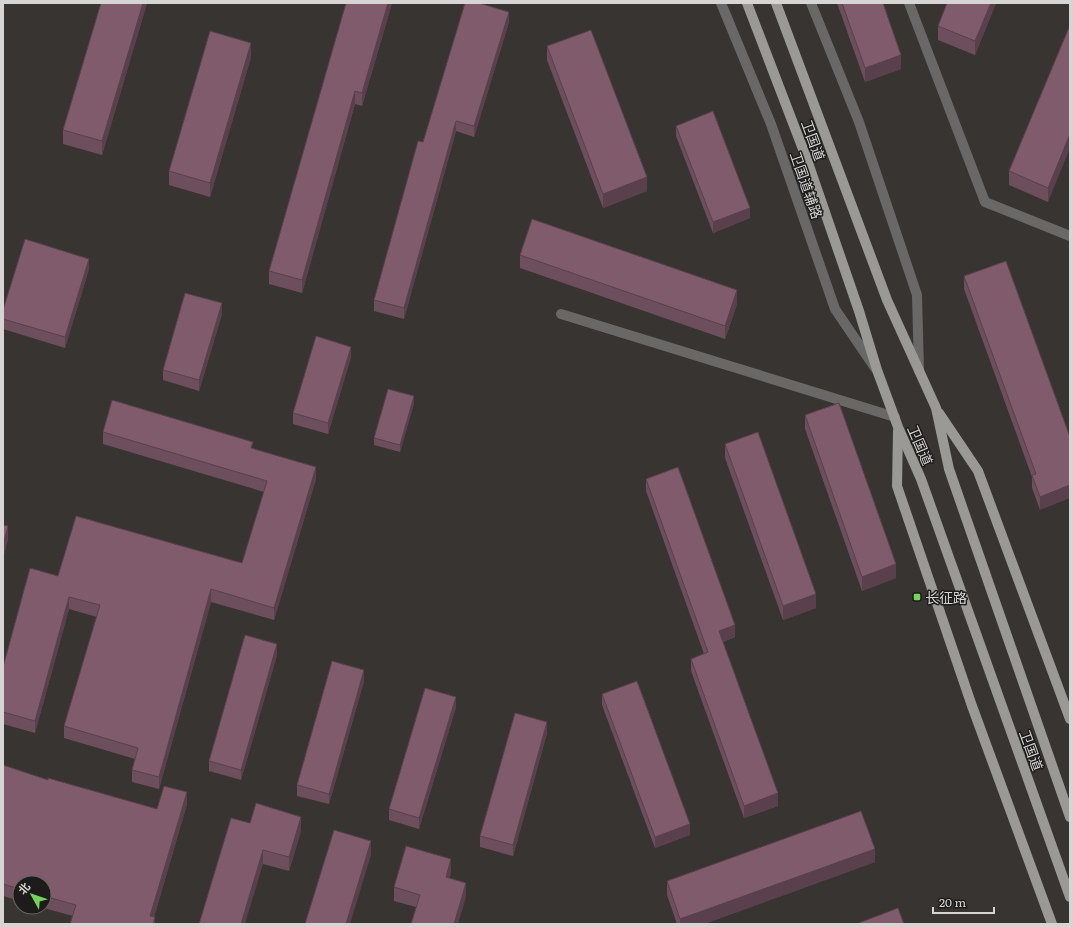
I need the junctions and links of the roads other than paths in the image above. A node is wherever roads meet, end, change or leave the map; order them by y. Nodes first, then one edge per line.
1 (721, 3) edge
2 (747, 3) edge
3 (776, 3) edge
4 (811, 3) edge
5 (909, 3) edge
6 (1070, 236) edge
7 (561, 314) dead end
8 (877, 370) junction
9 (919, 371) junction
10 (936, 408) junction
11 (895, 417) junction
12 (898, 427) junction
13 (1070, 719) edge
14 (1070, 817) edge
15 (1070, 897) edge
16 (1052, 924) edge

1 - 8 street, 卫国道辅路
2 - 8 main road, 卫国道
3 - 9 main road, 卫国道
4 - 9 street
5 - 6 street
7 - 11 street
8 - 11 main road, 卫国道
9 - 10 main road, 卫国道
10 - 13 main road
10 - 14 main road, 卫国道
11 - 12 main road, 卫国道
12 - 15 main road, 卫国道
12 - 16 main road

